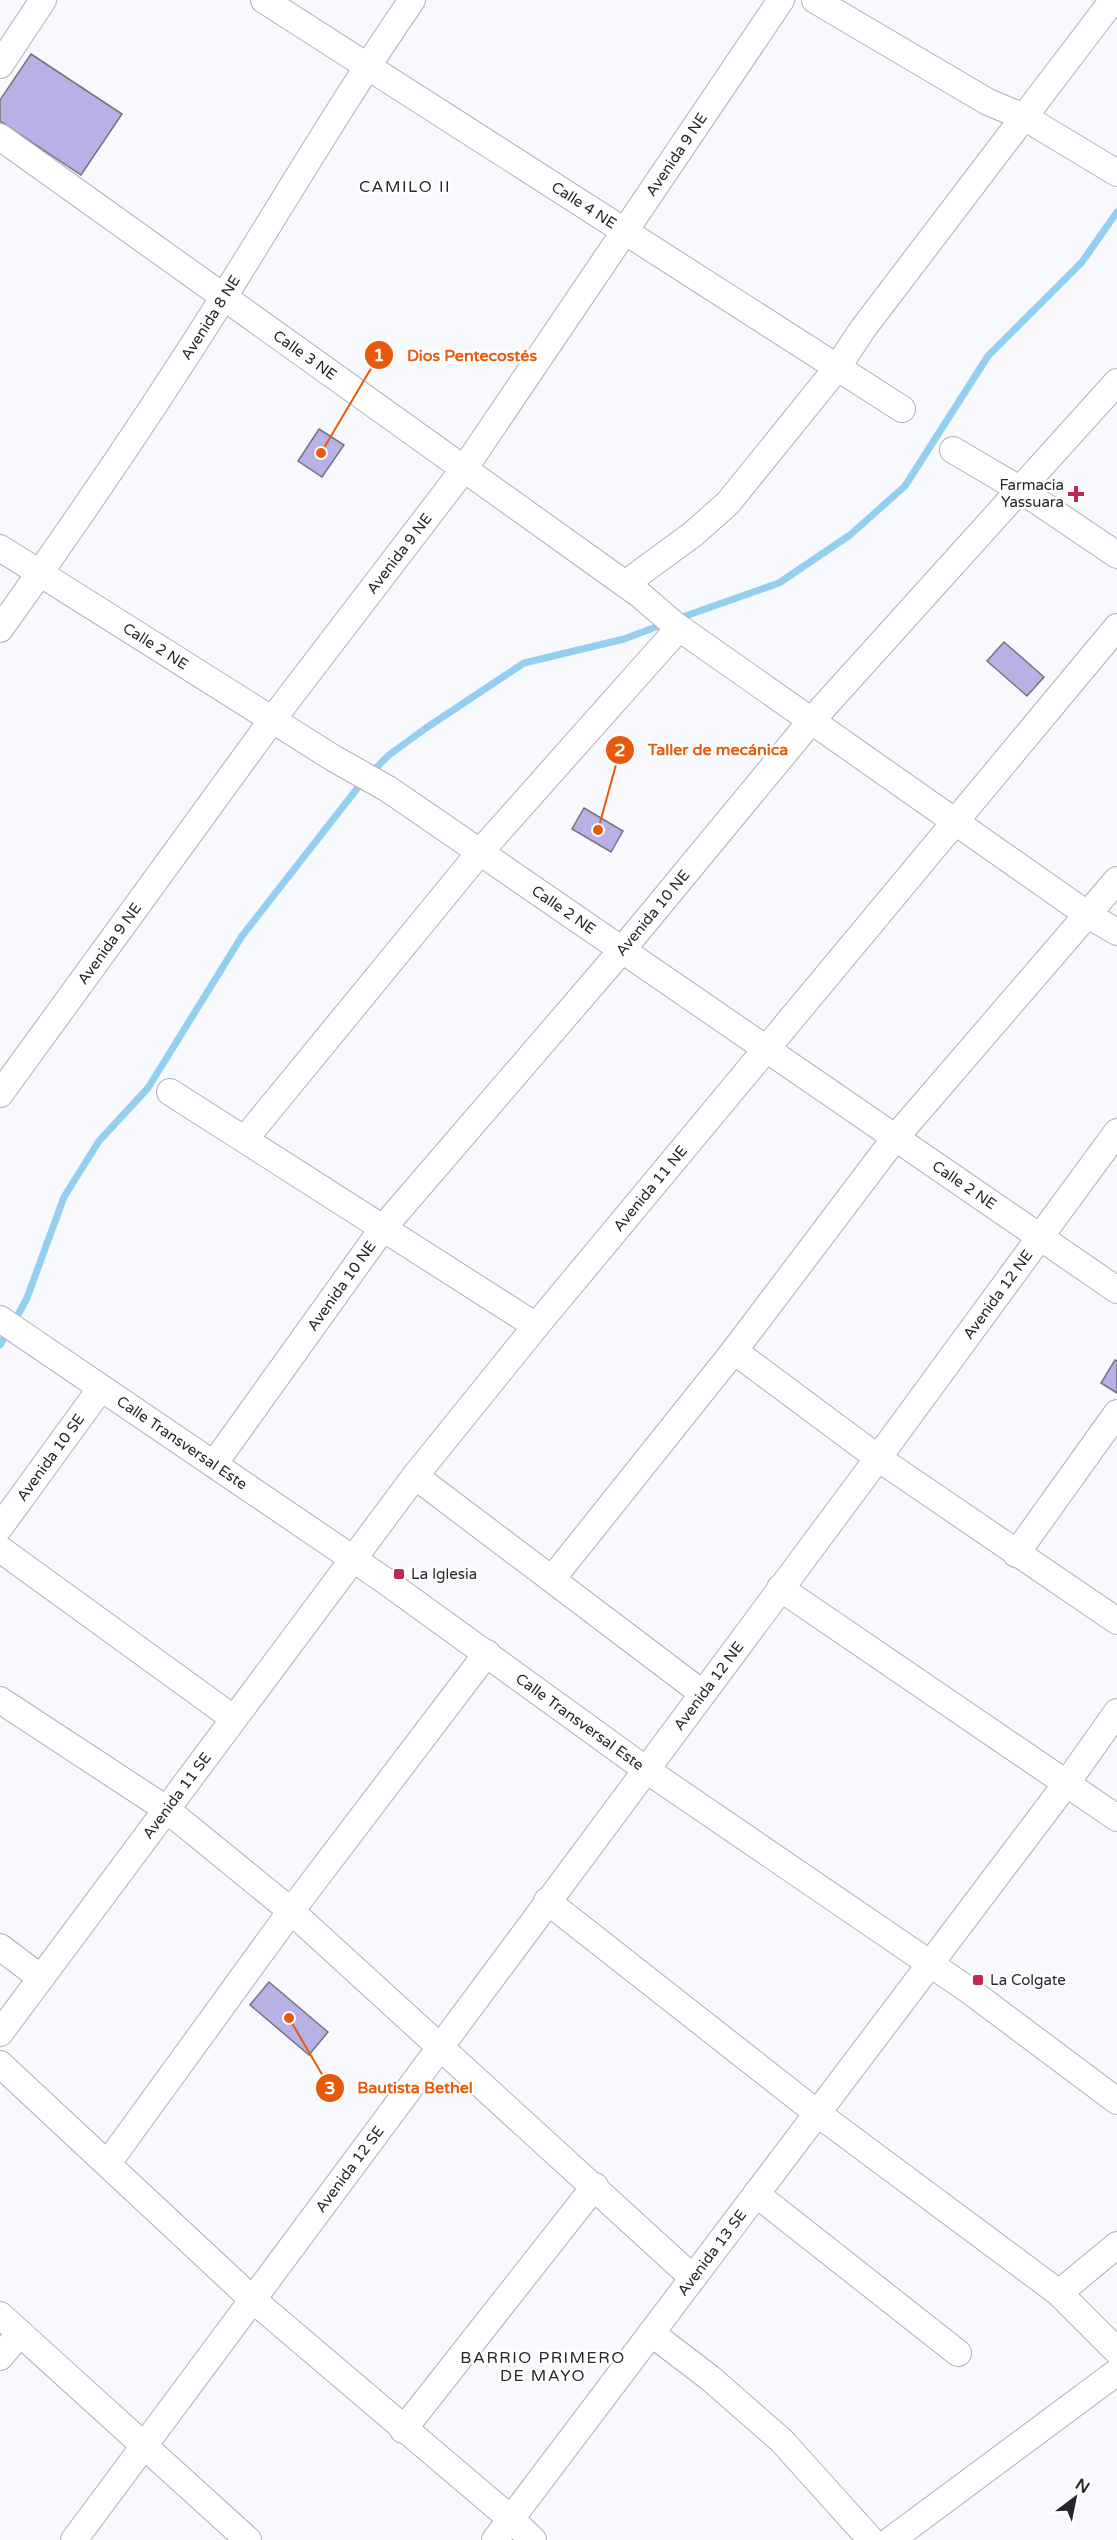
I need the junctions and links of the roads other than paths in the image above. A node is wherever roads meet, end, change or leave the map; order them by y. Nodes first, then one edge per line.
1 (43, 0) edge
2 (264, 0) edge
3 (412, 0) edge
4 (781, 0) edge
5 (815, 0) edge
6 (1113, 0) edge
7 (0, 65) edge
8 (367, 66) junction
9 (1024, 117) junction
10 (0, 137) edge
11 (1110, 169) edge
12 (623, 231) junction
13 (224, 297) junction
14 (837, 368) junction
15 (1117, 382) edge
16 (902, 409) dead end
17 (953, 450) dead end
18 (464, 469) junction
19 (1021, 490) junction
20 (0, 548) edge
21 (1117, 555) edge
22 (40, 573) junction
23 (632, 589) junction
24 (677, 626) junction
25 (1117, 627) edge
26 (0, 629) edge
27 (272, 720) junction
28 (811, 721) junction
29 (956, 823) junction
30 (480, 852) junction
31 (1117, 880) edge
32 (1088, 915) junction
33 (1117, 932) edge
34 (622, 950) junction
35 (766, 1049) junction
36 (4, 1081) edge
37 (170, 1092) dead end
38 (1117, 1132) edge
39 (895, 1138) junction
40 (245, 1139) junction
41 (383, 1228) junction
42 (1039, 1237) junction
43 (1117, 1290) edge
44 (0, 1319) edge
45 (536, 1326) junction
46 (734, 1351) junction
47 (101, 1388) junction
48 (1117, 1413) edge
49 (878, 1458) junction
50 (214, 1464) junction
51 (415, 1476) junction
52 (0, 1527) edge
53 (0, 1549) edge
54 (1016, 1554) junction
55 (352, 1558) junction
56 (552, 1579) junction
57 (780, 1588) junction
58 (1117, 1621) edge
59 (487, 1653) junction
60 (702, 1693) junction
61 (0, 1700) edge
62 (1117, 1712) edge
63 (233, 1718) junction
64 (645, 1769) junction
65 (1066, 1784) junction
66 (166, 1809) junction
67 (1117, 1818) edge
68 (547, 1901) junction
69 (291, 1911) junction
70 (0, 1947) edge
71 (929, 1965) junction
72 (41, 1978) junction
73 (0, 2033) edge
74 (440, 2046) junction
75 (0, 2064) edge
76 (1117, 2101) edge
77 (817, 2113) junction
78 (108, 2163) junction
79 (595, 2186) junction
80 (756, 2194) junction
81 (1117, 2245) edge
82 (693, 2278) junction
83 (1059, 2293) junction
84 (252, 2299) junction
85 (0, 2314) edge
86 (20, 2333) junction
87 (651, 2333) junction
88 (1117, 2351) edge
89 (958, 2353) dead end
90 (0, 2356) edge
91 (1117, 2372) edge
92 (403, 2430) junction
93 (143, 2445) junction
94 (511, 2519) junction
95 (74, 2540) edge
96 (248, 2540) edge
97 (495, 2540) edge
98 (533, 2540) edge
99 (871, 2540) edge
100 (891, 2540) edge

1 - 7 street
2 - 8 street, Calle 4 NE
3 - 8 street, Avenida 8 NE
4 - 12 street, Avenida 9 NE
5 - 9 street
6 - 9 street
8 - 12 street, Calle 4 NE
8 - 13 street, Avenida 8 NE
9 - 11 street
9 - 14 street
10 - 13 street, Calle 3 NE
12 - 14 street, Calle 4 NE
12 - 18 street, Avenida 9 NE
13 - 18 street, Calle 3 NE
13 - 22 street, Avenida 8 NE
14 - 16 street, Calle 4 NE
14 - 23 street
15 - 19 street, Avenida 10 NE
17 - 19 street
18 - 23 street, Calle 3 NE
18 - 27 street, Avenida 9 NE
19 - 21 street
19 - 28 street, Avenida 10 NE
20 - 22 street, Calle 2 NE
22 - 26 street, Avenida 8 NE
22 - 27 street, Calle 2 NE
23 - 24 street, Calle 3 NE
24 - 28 street, Calle 3 NE
24 - 30 street
25 - 29 street
27 - 30 street, Calle 2 NE
27 - 36 street, Avenida 9 NE
28 - 29 street, Calle 3 NE
28 - 34 street, Avenida 10 NE
29 - 32 street, Calle 3 NE
29 - 35 street, Avenida 11 NE
30 - 34 street, Calle 2 NE
30 - 40 street
31 - 32 street
32 - 33 street, Calle 3 NE
32 - 39 street
34 - 35 street, Calle 2 NE
34 - 41 street, Avenida 10 NE
35 - 39 street, Calle 2 NE
35 - 45 street, Avenida 11 NE
37 - 40 street
38 - 42 street, Avenida 12 NE
39 - 42 street, Calle 2 NE
39 - 46 street
40 - 41 street
41 - 45 street
41 - 50 street, Avenida 10 NE
42 - 43 street, Calle 2 NE
42 - 49 street, Avenida 12 NE
44 - 47 street, Calle Transversal Este
45 - 51 street, Avenida 11 NE
46 - 49 street
46 - 56 street
47 - 50 street, Calle Transversal Este
47 - 52 street, Avenida 10 SE
48 - 54 street
49 - 54 street
49 - 57 street, Avenida 12 NE
50 - 55 street, Calle Transversal Este
51 - 55 street, Avenida 11 NE
51 - 56 street
53 - 63 street
54 - 58 street
55 - 59 street, Calle Transversal Este
55 - 63 street, Avenida 11 SE
56 - 60 street
57 - 60 street, Avenida 12 NE
57 - 65 street
59 - 64 street, Calle Transversal Este
59 - 69 street
60 - 64 street, Avenida 12 NE
61 - 66 street
62 - 65 street, Avenida 13 SE
63 - 66 street, Avenida 11 SE
64 - 68 street, Avenida 12 SE
64 - 71 street, Calle Transversal Este
65 - 67 street
65 - 71 street, Avenida 13 SE
66 - 69 street
66 - 72 street, Avenida 11 SE
68 - 74 street, Avenida 12 SE
68 - 77 street
69 - 74 street
69 - 78 street
70 - 72 street
71 - 76 street, Calle Transversal Este
71 - 77 street, Avenida 13 SE
72 - 73 street, Avenida 11 SE
74 - 79 street
74 - 84 street, Avenida 12 SE
75 - 78 street
77 - 80 street, Avenida 13 SE
77 - 83 street
78 - 84 street
79 - 82 street
79 - 92 street
80 - 82 street, Avenida 13 SE
80 - 89 street
81 - 83 street
82 - 87 street, Avenida 13 SE
83 - 88 street
84 - 92 street
84 - 93 street, Avenida 12 SE
85 - 86 street
86 - 90 street
86 - 93 street
87 - 94 street, Avenida 13 SE
87 - 99 street
91 - 100 street
92 - 94 street
93 - 95 street, Avenida 12 SE
93 - 96 street
94 - 97 street, Avenida 13 SE
94 - 98 street

